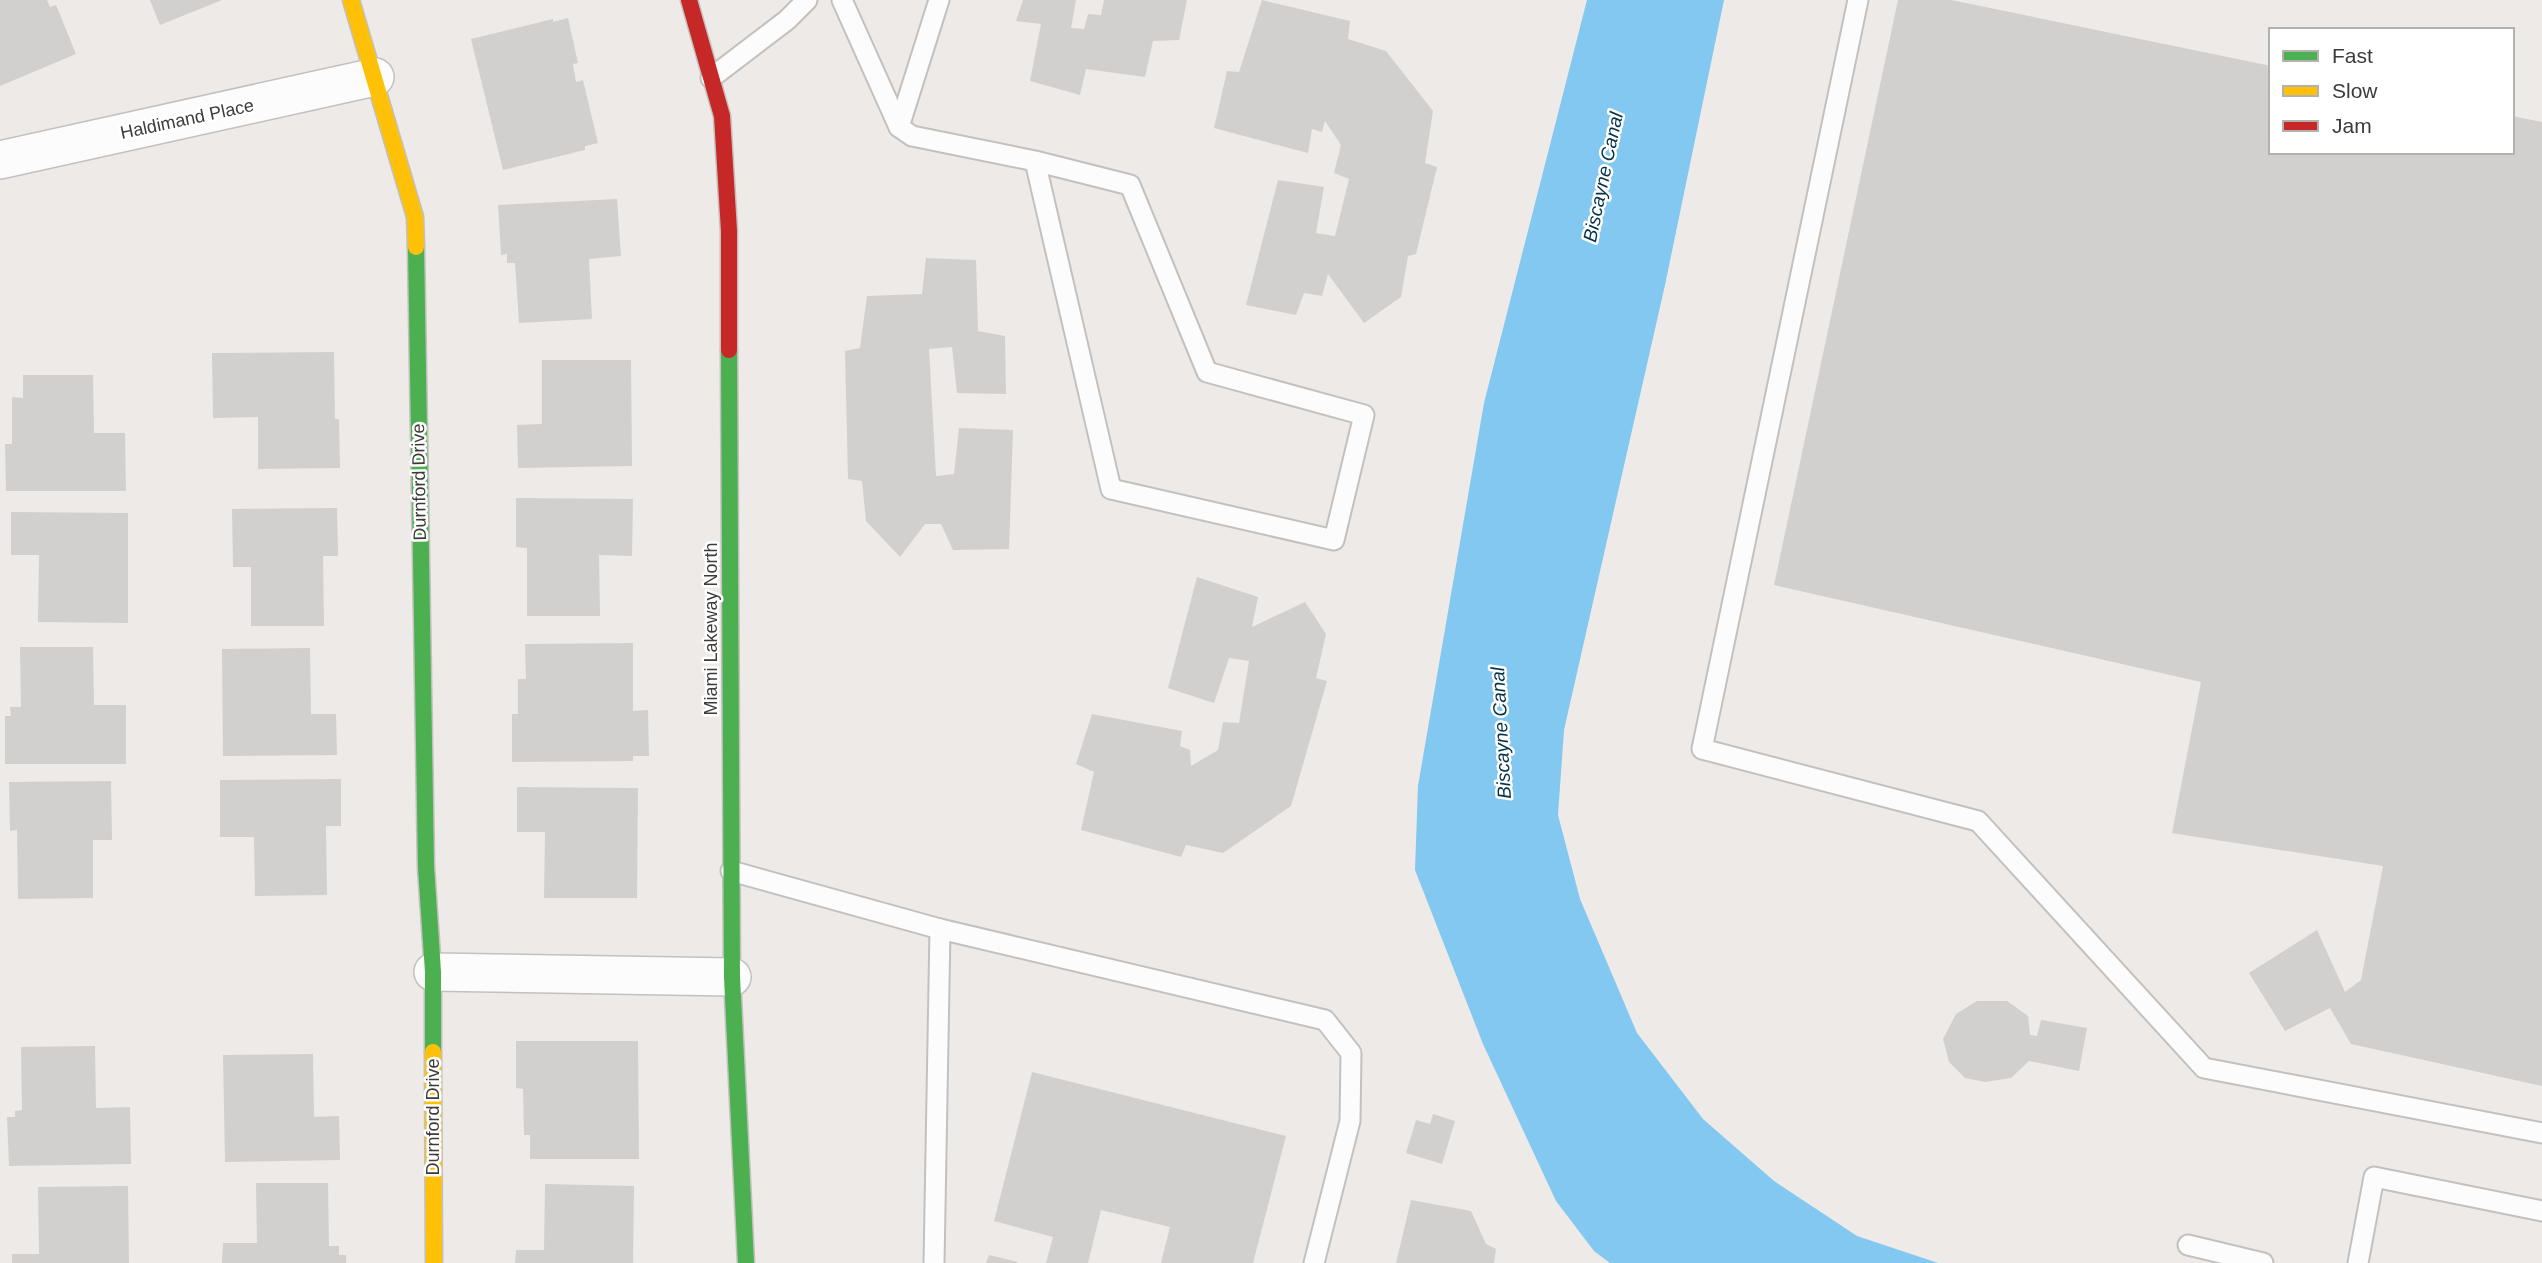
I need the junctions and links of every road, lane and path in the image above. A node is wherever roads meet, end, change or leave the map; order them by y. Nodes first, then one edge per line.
1 (351, 0) edge
2 (689, 0) edge
3 (807, 0) edge
4 (842, 0) edge
5 (939, 0) edge
6 (1858, 0) edge
7 (375, 77) junction
8 (711, 78) junction
9 (899, 127) junction
10 (0, 160) edge
11 (1035, 161) junction
12 (731, 871) junction
13 (940, 929) junction
14 (433, 972) junction
15 (732, 977) junction
16 (2542, 1133) edge
17 (2542, 1211) edge
18 (2188, 1245) dead end
19 (434, 1263) edge
20 (746, 1263) edge
21 (933, 1263) edge
22 (1314, 1263) edge
23 (2263, 1263) edge
24 (2358, 1263) edge

1 - 7 street, Durnford Drive
2 - 8 street, Miami Lakeway North
3 - 8 lane
4 - 9 lane
5 - 9 lane
6 - 16 lane
7 - 10 street, Haldimand Place
7 - 14 street, Durnford Drive
8 - 12 street, Miami Lakeway North
9 - 11 lane
11 - 11 lane
12 - 13 lane
12 - 15 street, Miami Lakeway North
13 - 21 lane
13 - 22 lane
14 - 15 street
14 - 19 street, Durnford Drive
15 - 20 street, Miami Lakeway North
17 - 24 lane
18 - 23 lane

